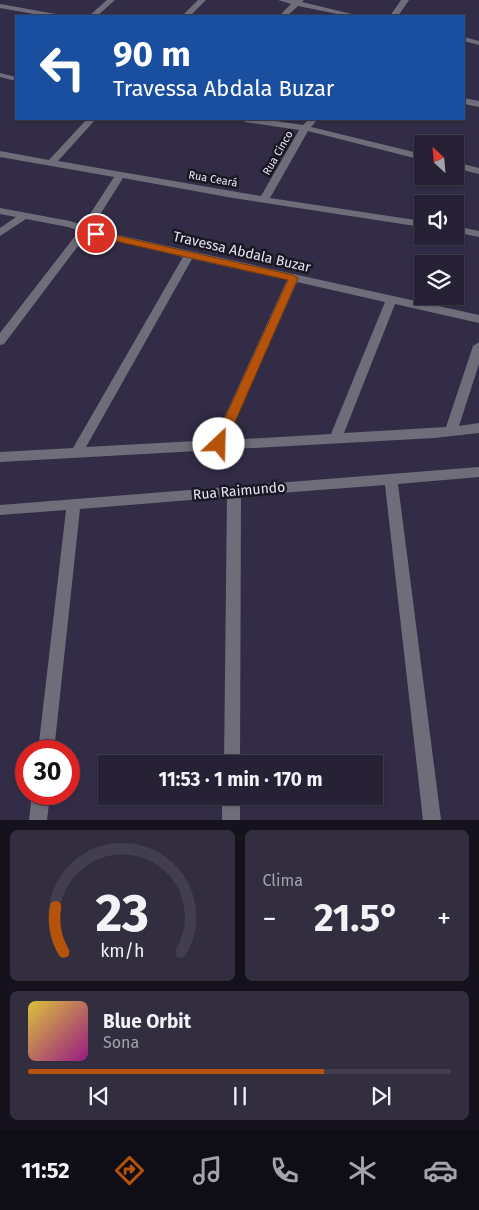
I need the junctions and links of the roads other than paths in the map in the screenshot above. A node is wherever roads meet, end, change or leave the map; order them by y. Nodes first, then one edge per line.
1 (111, 0) edge
2 (202, 0) edge
3 (282, 0) edge
4 (405, 0) edge
5 (298, 2) edge
6 (0, 6) edge
7 (50, 15) edge
8 (94, 15) edge
9 (187, 15) edge
10 (284, 15) edge
11 (352, 15) edge
12 (395, 15) edge
13 (465, 39) edge
14 (479, 42) edge
15 (0, 75) edge
16 (15, 78) edge
17 (465, 101) edge
18 (479, 104) edge
19 (91, 120) edge
20 (252, 120) edge
21 (313, 120) edge
22 (305, 128) junction
23 (0, 154) edge
24 (414, 155) edge
25 (51, 163) junction
26 (464, 167) edge
27 (479, 171) edge
28 (120, 175) junction
29 (264, 200) junction
30 (0, 211) edge
31 (24, 216) junction
32 (414, 223) edge
33 (85, 230) junction
34 (464, 231) edge
35 (0, 233) edge
36 (479, 234) edge
37 (189, 255) junction
38 (293, 278) junction
39 (391, 300) junction
40 (479, 319) edge
41 (0, 341) edge
42 (479, 346) edge
43 (479, 428) edge
44 (450, 431) junction
45 (336, 438) junction
46 (219, 444) junction
47 (76, 452) junction
48 (0, 457) edge
49 (479, 472) edge
50 (391, 479) junction
51 (234, 491) junction
52 (74, 504) junction
53 (0, 510) edge
54 (47, 740) edge
55 (232, 755) edge
56 (40, 805) edge
57 (231, 805) edge
58 (38, 820) edge
59 (231, 820) edge
60 (432, 820) edge

1 - 8 street
2 - 9 street
3 - 5 street
4 - 12 street
5 - 10 street
5 - 11 street
6 - 7 street
13 - 14 street
15 - 16 street
17 - 18 street
19 - 25 street
20 - 22 street
21 - 22 street, Rua Cinco
22 - 24 street
22 - 29 street, Rua Cinco
23 - 25 street, Rua Ceará
25 - 28 street, Rua Ceará
26 - 27 street
28 - 29 street, Rua Ceará
28 - 33 street
29 - 32 street, Rua Ceará
30 - 31 street, Travessa Abdala Buzar
31 - 33 street, Travessa Abdala Buzar
31 - 35 street
33 - 37 street, Travessa Abdala Buzar
33 - 41 street
34 - 36 street
37 - 38 street, Travessa Abdala Buzar
37 - 47 street
38 - 39 street, Travessa Abdala Buzar
38 - 46 street
39 - 40 street, Travessa Abdala Buzar
39 - 45 street
42 - 44 street
43 - 44 street
44 - 45 street
45 - 46 street
46 - 47 street
47 - 48 street
49 - 50 street, Rua Raimundo
50 - 51 street, Rua Raimundo
50 - 60 street
51 - 52 street, Rua Raimundo
51 - 55 street
52 - 53 street, Rua Raimundo
52 - 54 street
56 - 58 street
57 - 59 street

